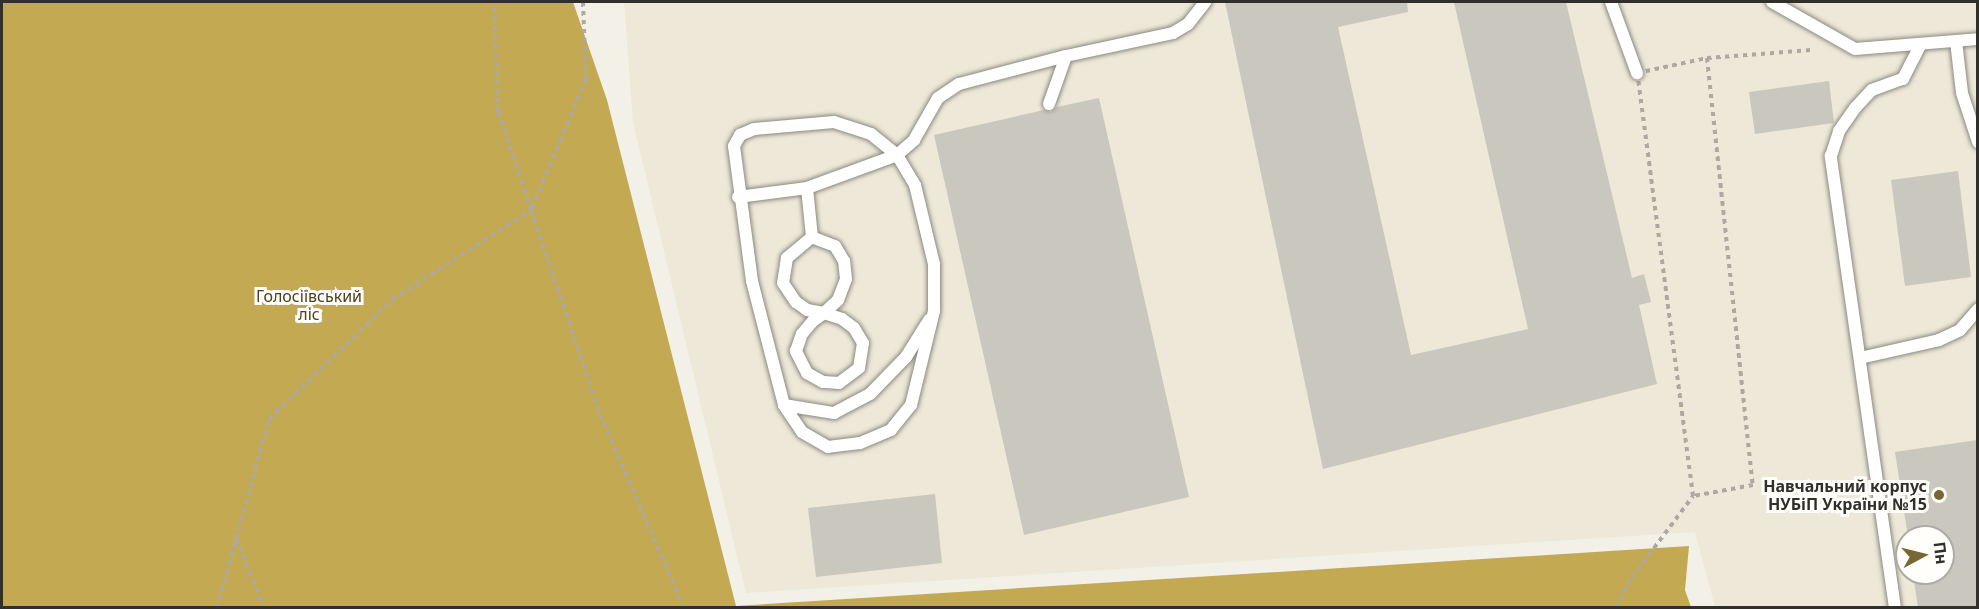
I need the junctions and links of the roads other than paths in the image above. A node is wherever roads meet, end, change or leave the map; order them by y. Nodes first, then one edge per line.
1 (1205, 2) edge
2 (1611, 2) edge
3 (1772, 2) edge
4 (1977, 39) edge
5 (1956, 41) junction
6 (1921, 44) junction
7 (1066, 56) junction
8 (1637, 73) road end
9 (1049, 104) dead end
10 (1977, 142) edge
11 (897, 155) junction
12 (807, 188) junction
13 (738, 197) junction
14 (812, 237) junction
15 (1977, 309) edge
16 (934, 311) junction
17 (824, 313) junction
18 (1860, 358) junction
19 (784, 405) junction
20 (1895, 608) edge

1 - 7 lane
2 - 8 lane
3 - 6 lane
4 - 5 lane
5 - 6 lane
5 - 10 lane
6 - 18 lane
7 - 9 lane
7 - 11 lane
11 - 12 lane
11 - 13 lane
11 - 16 lane
12 - 13 lane
12 - 14 lane
13 - 19 lane
14 - 17 lane
14 - 17 lane
15 - 18 lane
16 - 19 lane
16 - 19 lane
17 - 17 lane
18 - 20 lane

